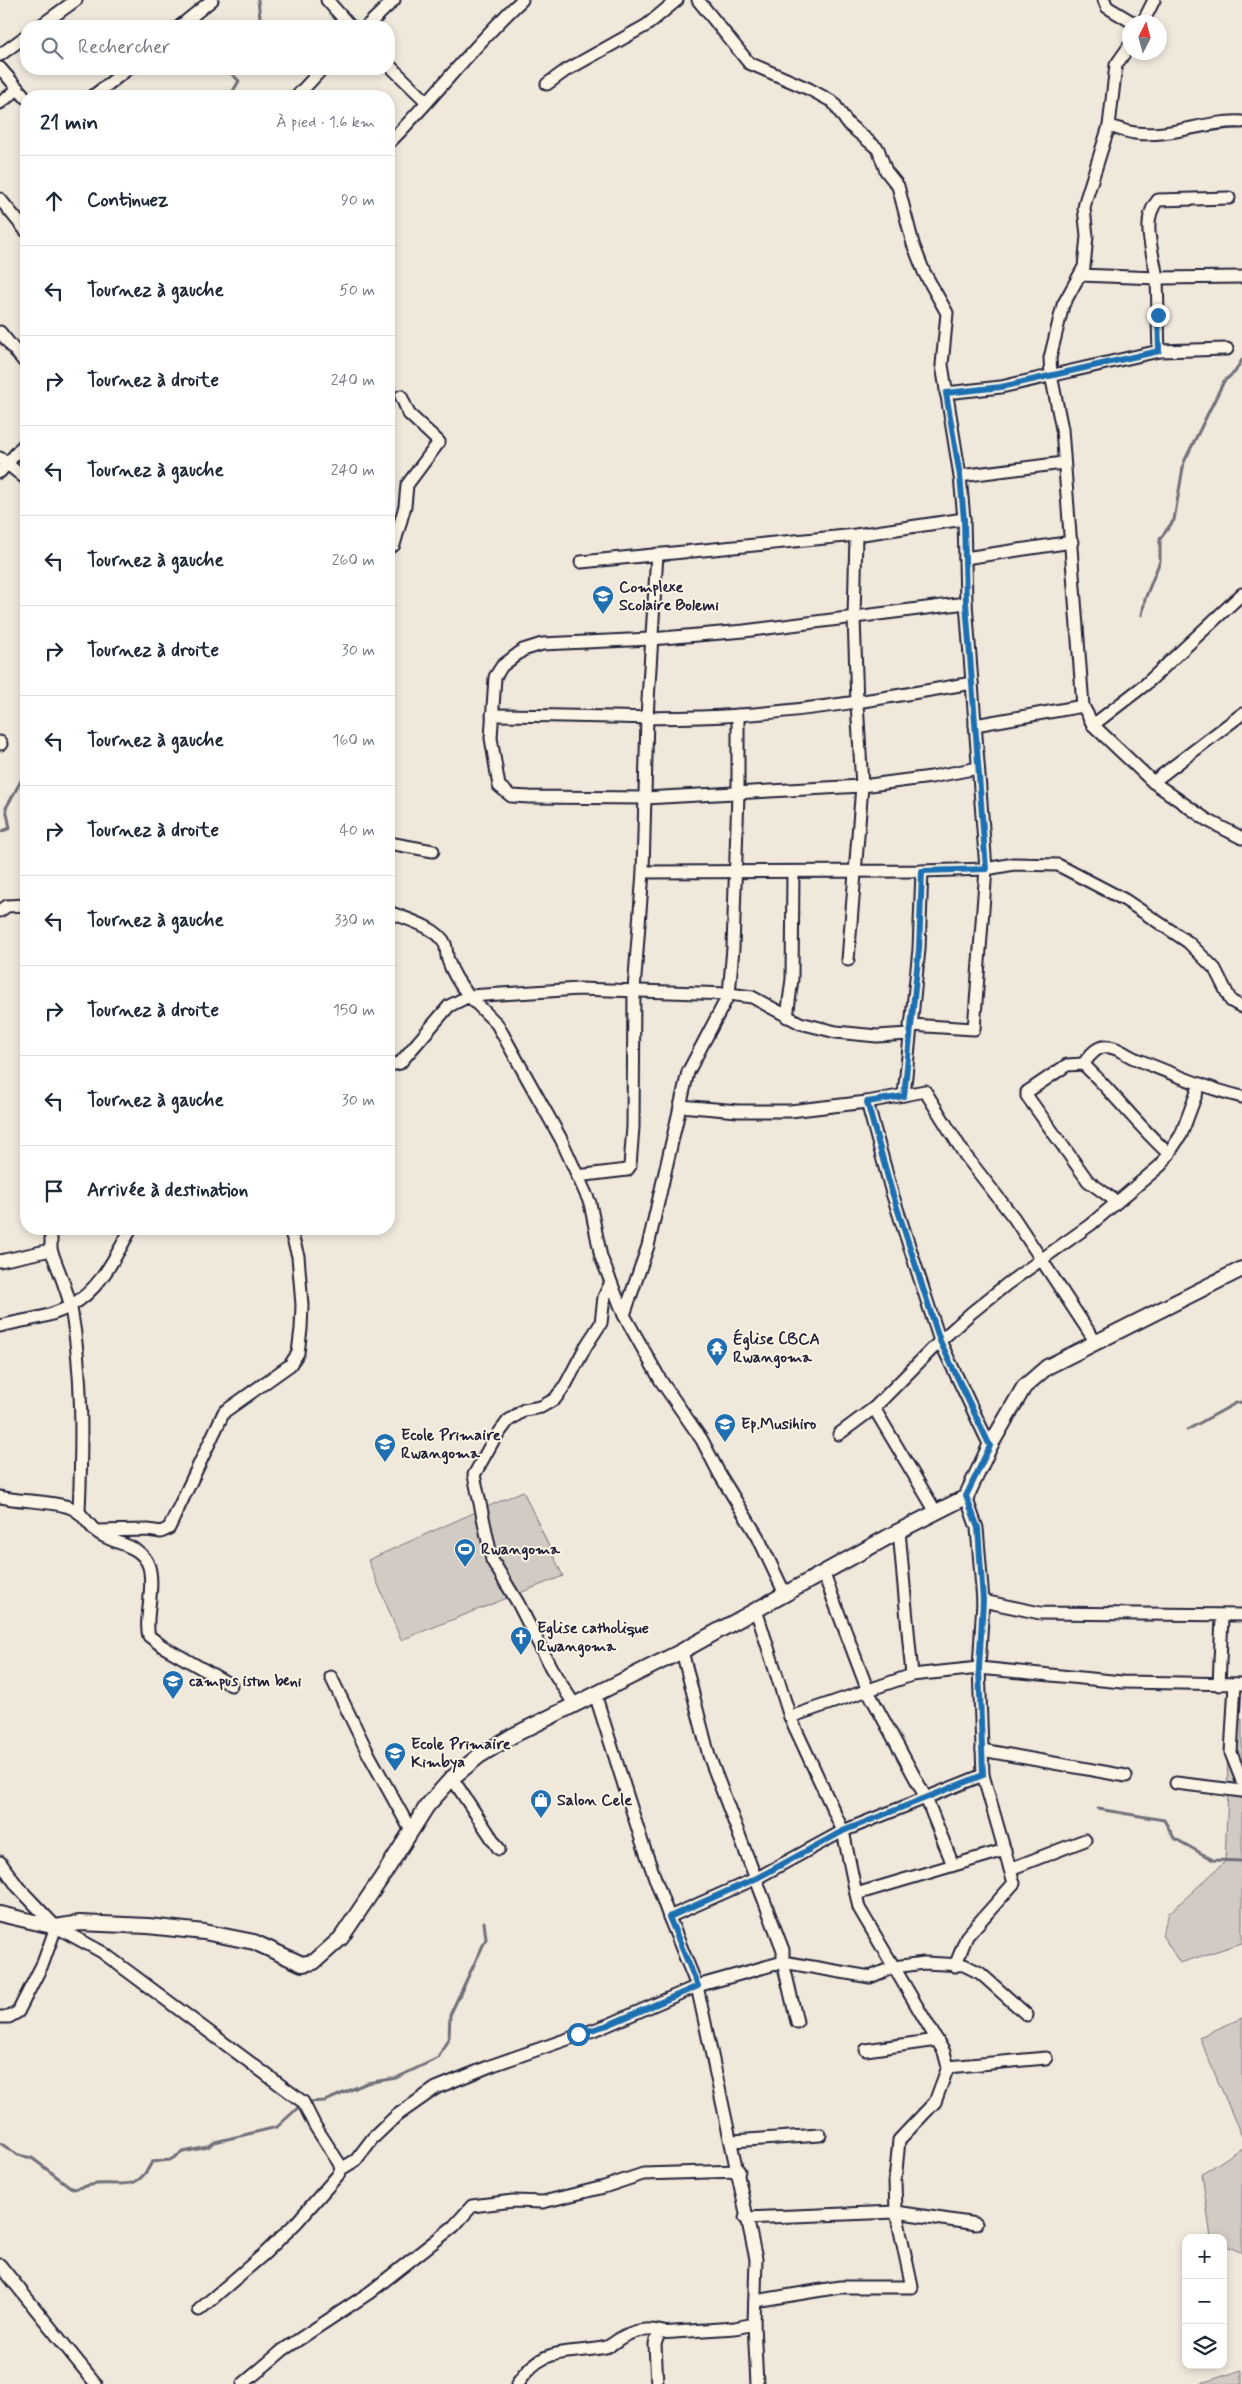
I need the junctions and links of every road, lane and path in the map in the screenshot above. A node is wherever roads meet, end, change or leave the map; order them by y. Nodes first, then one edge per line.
1 (76, 0) edge
2 (212, 0) edge
3 (327, 0) edge
4 (394, 0) edge
5 (522, 0) edge
6 (677, 0) edge
7 (698, 0) edge
8 (1104, 0) edge
9 (1154, 0) edge
10 (1146, 15) edge
11 (1122, 16) edge
12 (48, 20) edge
13 (187, 20) edge
14 (345, 20) edge
15 (373, 20) edge
16 (20, 40) edge
17 (0, 55) edge
18 (1122, 56) edge
19 (0, 68) edge
20 (395, 71) edge
21 (120, 75) edge
22 (316, 75) edge
23 (547, 84) dead end
24 (102, 90) edge
25 (303, 90) edge
26 (20, 92) edge
27 (20, 95) edge
28 (426, 102) junction
29 (0, 103) edge
30 (1242, 122) edge
31 (1109, 126) junction
32 (395, 137) edge
33 (1229, 198) dead end
34 (0, 199) edge
35 (20, 224) edge
36 (1080, 275) junction
37 (1242, 277) edge
38 (1156, 278) junction
39 (0, 332) edge
40 (1227, 349) dead end
41 (1159, 351) junction
42 (20, 354) edge
43 (1051, 375) junction
44 (946, 393) junction
45 (401, 396) dead end
46 (20, 448) edge
47 (1063, 463) junction
48 (2, 465) edge
49 (20, 476) edge
50 (960, 476) junction
51 (964, 519) junction
52 (856, 535) junction
53 (395, 541) edge
54 (1072, 542) junction
55 (657, 554) junction
56 (965, 558) junction
57 (581, 562) dead end
58 (1242, 594) edge
59 (966, 603) junction
60 (854, 618) junction
61 (651, 639) junction
62 (972, 683) junction
63 (857, 703) junction
64 (1083, 706) junction
65 (1242, 714) edge
66 (492, 715) junction
67 (738, 715) junction
68 (647, 717) junction
69 (975, 725) junction
70 (1093, 725) junction
71 (978, 768) junction
72 (1154, 782) junction
73 (862, 786) junction
74 (738, 793) junction
75 (645, 798) junction
76 (1242, 838) edge
77 (395, 844) edge
78 (433, 851) dead end
79 (986, 869) junction
80 (854, 870) junction
81 (922, 871) junction
82 (643, 872) junction
83 (735, 872) junction
84 (793, 872) junction
85 (20, 905) edge
86 (0, 911) edge
87 (395, 914) edge
88 (848, 960) dead end
89 (634, 990) junction
90 (729, 994) junction
91 (470, 996) junction
92 (1242, 1007) edge
93 (787, 1017) junction
94 (909, 1030) junction
95 (395, 1064) edge
96 (1083, 1064) junction
97 (1200, 1084) junction
98 (904, 1096) junction
99 (1242, 1097) edge
100 (867, 1102) junction
101 (680, 1106) junction
102 (1169, 1154) junction
103 (577, 1176) junction
104 (1117, 1202) junction
105 (51, 1235) edge
106 (127, 1235) edge
107 (292, 1235) edge
108 (51, 1250) junction
109 (1042, 1260) junction
110 (0, 1261) edge
111 (1242, 1269) edge
112 (611, 1282) junction
113 (70, 1306) junction
114 (624, 1315) junction
115 (0, 1326) edge
116 (940, 1341) junction
117 (1095, 1341) junction
118 (874, 1408) junction
119 (839, 1434) dead end
120 (990, 1446) junction
121 (966, 1496) junction
122 (0, 1497) edge
123 (79, 1511) junction
124 (936, 1512) junction
125 (96, 1530) junction
126 (898, 1531) junction
127 (823, 1572) junction
128 (785, 1594) junction
129 (983, 1601) junction
130 (756, 1610) junction
131 (1222, 1616) junction
132 (1242, 1616) edge
133 (682, 1651) junction
134 (979, 1668) junction
135 (912, 1675) junction
136 (331, 1676) dead end
137 (1239, 1684) edge
138 (230, 1685) dead end
139 (1219, 1685) junction
140 (868, 1691) junction
141 (595, 1694) junction
142 (574, 1704) junction
143 (790, 1718) junction
144 (982, 1750) junction
145 (983, 1775) junction
146 (1126, 1776) dead end
147 (452, 1778) junction
148 (1242, 1781) edge
149 (1176, 1784) dead end
150 (1242, 1791) edge
151 (926, 1798) junction
152 (410, 1829) junction
153 (843, 1831) junction
154 (1085, 1840) dead end
155 (499, 1849) dead end
156 (1005, 1850) junction
157 (0, 1862) edge
158 (953, 1865) junction
159 (1010, 1869) junction
160 (757, 1878) junction
161 (856, 1894) junction
162 (0, 1914) edge
163 (669, 1917) junction
164 (56, 1927) junction
165 (783, 1962) junction
166 (955, 1966) junction
167 (894, 1968) junction
168 (698, 1986) junction
169 (1027, 2015) dead end
170 (0, 2017) edge
171 (797, 2022) dead end
172 (937, 2040) junction
173 (866, 2050) dead end
174 (1046, 2058) dead end
175 (948, 2067) junction
176 (820, 2135) dead end
177 (732, 2141) junction
178 (341, 2169) junction
179 (739, 2170) junction
180 (896, 2212) junction
181 (746, 2218) junction
182 (976, 2224) dead end
183 (0, 2265) edge
184 (755, 2301) junction
185 (200, 2310) dead end
186 (754, 2324) junction
187 (663, 2332) junction
188 (96, 2384) edge
189 (243, 2384) edge
190 (517, 2384) edge
191 (657, 2384) edge
192 (757, 2384) edge

1 - 12 street
2 - 13 street
3 - 14 street
4 - 15 street
5 - 28 street
6 - 23 street
7 - 44 street
8 - 11 street
9 - 10 street
16 - 17 street
18 - 31 street
19 - 26 street
20 - 28 street
21 - 24 street
22 - 25 street
27 - 29 street
28 - 32 street
30 - 31 street
31 - 36 street
33 - 38 street
34 - 35 street
36 - 38 street
36 - 43 street
37 - 38 street
38 - 41 street
39 - 42 street
40 - 41 street
41 - 43 street
43 - 44 street
43 - 47 street
44 - 50 street
45 - 53 street
46 - 48 street
47 - 50 street
47 - 54 street
48 - 49 street
50 - 51 street
51 - 52 street
51 - 56 street
52 - 55 street
52 - 60 street
54 - 56 street
54 - 64 street
55 - 57 street
55 - 61 street
56 - 59 street
58 - 70 street
59 - 60 street
59 - 62 street
60 - 61 street
60 - 63 street
61 - 66 street
61 - 68 street
62 - 63 street
62 - 69 street
63 - 67 street
63 - 73 street
64 - 69 street
64 - 70 street
65 - 72 street
66 - 68 street
66 - 75 street
67 - 68 street
67 - 74 street
68 - 75 street
69 - 71 street
70 - 72 street
71 - 73 street
71 - 79 street
72 - 76 street
73 - 74 street
73 - 80 street
74 - 75 street
74 - 83 street
75 - 82 street
77 - 78 street
79 - 81 street
79 - 92 street
79 - 94 street
80 - 81 street
80 - 84 street
80 - 88 street
81 - 94 street
82 - 83 street
82 - 89 street
83 - 84 street
83 - 90 street
84 - 93 street
85 - 86 street
87 - 91 street
89 - 90 street
89 - 91 street
89 - 103 street
90 - 93 street
90 - 101 street
91 - 95 street
91 - 103 street
93 - 94 street
94 - 98 street
96 - 97 street
96 - 102 street
96 - 104 street
97 - 99 street
97 - 102 street
98 - 100 street
98 - 109 street
100 - 101 street
100 - 116 street
101 - 114 street
102 - 104 street
103 - 112 street
104 - 109 street
105 - 108 street
106 - 113 street
107 - 125 street
108 - 110 street
108 - 113 street
109 - 116 street
109 - 117 street
111 - 117 street
112 - 114 street
112 - 142 street
113 - 115 street
113 - 123 street
114 - 128 street
116 - 118 street
116 - 120 street
117 - 120 street
118 - 119 street
118 - 124 street
120 - 121 street
121 - 124 street
121 - 129 street
122 - 123 street
123 - 125 street
124 - 126 street
125 - 138 street
126 - 127 street
126 - 135 street
127 - 128 street
127 - 140 street
128 - 130 street
129 - 131 street
129 - 134 street
130 - 133 street
130 - 143 street
131 - 132 street
131 - 139 street
133 - 141 street
133 - 160 street
134 - 135 street
134 - 139 street
134 - 144 street
135 - 140 street
136 - 152 street
137 - 139 street
137 - 148 street
140 - 143 street
140 - 151 street
141 - 142 street
141 - 163 street
142 - 147 street
143 - 153 street
144 - 145 street
144 - 146 street
145 - 151 street
145 - 156 street
147 - 152 street
147 - 155 street
149 - 150 street
151 - 153 street
151 - 158 street
152 - 164 street
153 - 160 street
153 - 161 street
154 - 159 street
156 - 158 street
156 - 159 street
157 - 164 street
158 - 161 street
159 - 166 street
160 - 163 street
160 - 165 street
161 - 167 street
162 - 164 street
163 - 168 street
164 - 170 street
164 - 178 street
165 - 167 street
165 - 168 street
165 - 171 street
166 - 167 street
166 - 169 street
167 - 172 street
168 - 177 street
168 - 178 street
172 - 173 street
172 - 175 street
174 - 175 street
175 - 180 street
176 - 177 street
177 - 179 street
178 - 185 street
179 - 181 street
179 - 189 street
180 - 181 street
180 - 182 street
180 - 184 street
181 - 184 street
183 - 188 street
184 - 186 street
186 - 187 street
186 - 192 street
187 - 190 street
187 - 191 street

